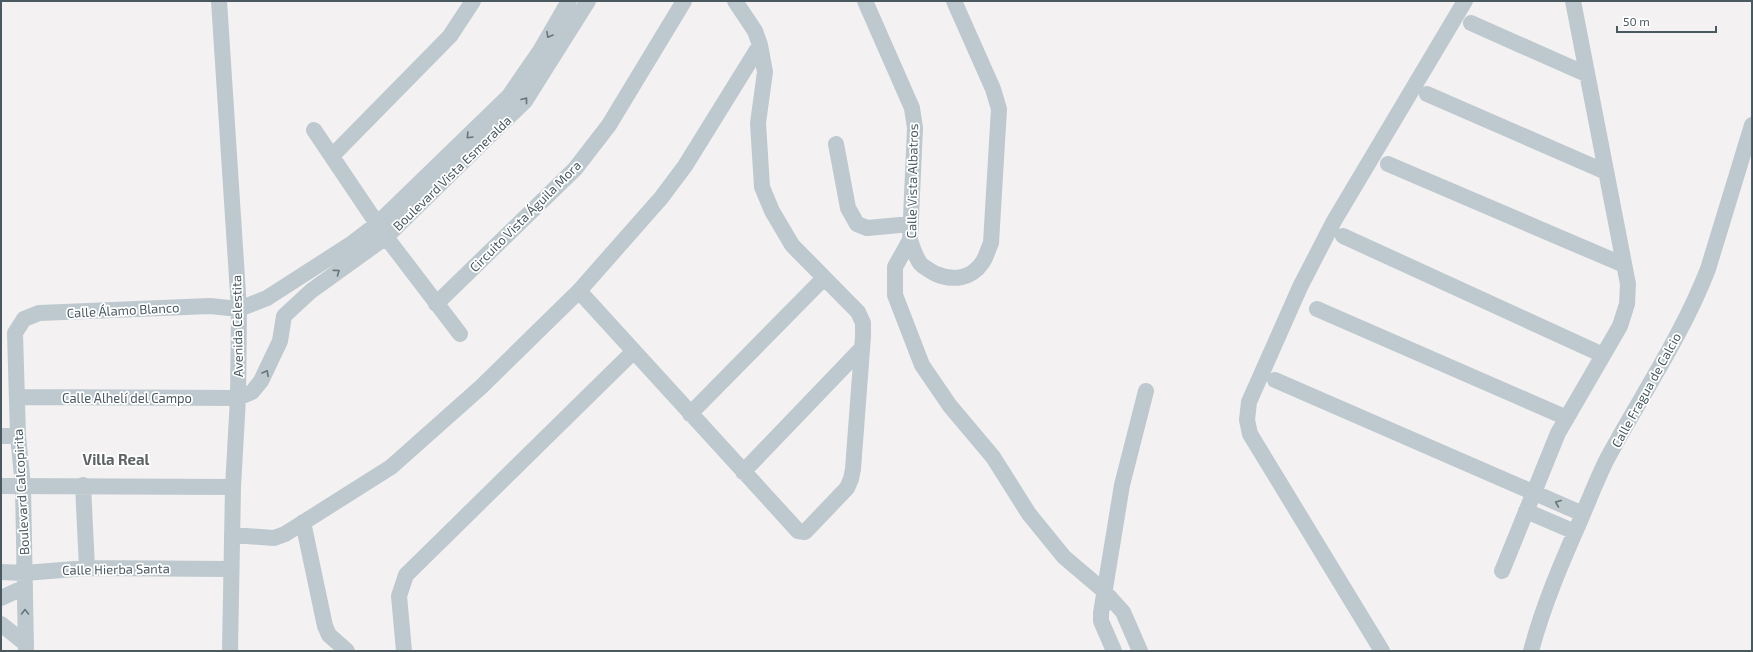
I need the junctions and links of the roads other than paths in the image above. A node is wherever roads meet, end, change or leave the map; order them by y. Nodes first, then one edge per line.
1 (219, 1) edge
2 (474, 1) edge
3 (568, 1) edge
4 (588, 1) edge
5 (684, 1) edge
6 (735, 1) edge
7 (866, 1) edge
8 (954, 1) edge
9 (1465, 1) edge
10 (1573, 1) edge
11 (1471, 23) dead end
12 (760, 45) junction
13 (1586, 74) junction
14 (1427, 94) dead end
15 (1752, 125) edge
16 (314, 130) dead end
17 (836, 144) dead end
18 (332, 156) junction
19 (1388, 164) dead end
20 (1606, 172) junction
21 (377, 224) junction
22 (911, 224) junction
23 (1343, 236) dead end
24 (386, 237) junction
25 (910, 240) junction
26 (1624, 265) junction
27 (824, 278) junction
28 (579, 291) junction
29 (267, 298) junction
30 (436, 304) junction
31 (240, 309) junction
32 (1317, 309) dead end
33 (284, 316) junction
34 (15, 333) joint
35 (460, 334) dead end
36 (862, 348) junction
37 (634, 351) junction
38 (1603, 355) junction
39 (1275, 380) dead end
40 (1146, 391) dead end
41 (17, 397) junction
42 (238, 398) junction
43 (690, 414) junction
44 (1567, 418) junction
45 (1, 436) edge
46 (18, 436) junction
47 (743, 472) junction
48 (83, 485) junction
49 (1, 486) edge
50 (23, 486) junction
51 (233, 487) junction
52 (1533, 492) junction
53 (1526, 511) junction
54 (1583, 514) junction
55 (303, 522) junction
56 (1575, 532) junction
57 (232, 535) junction
58 (87, 568) junction
59 (231, 569) junction
60 (1502, 571) dead end
61 (1, 572) edge
62 (25, 580) junction
63 (1104, 591) junction
64 (1, 598) edge
65 (1, 624) edge
66 (26, 647) edge
67 (230, 651) edge
68 (347, 651) edge
69 (404, 651) edge
70 (1114, 651) edge
71 (1140, 651) edge
72 (1382, 651) edge
73 (1531, 651) edge

1 - 31 street, Avenida Celestita
2 - 18 street
3 -> 21 street, Boulevard Vista Esmeralda
24 -> 4 street, Boulevard Vista Esmeralda
5 - 30 street, Circuito Vista Águila Mora
6 - 12 street
7 - 22 street, Calle Vista Albatros
8 - 25 street, Calle Vista Albatros
9 - 72 street
10 - 13 street
11 - 13 street
12 - 27 street
12 - 28 street
13 - 20 street
14 - 20 street
15 - 54 street, Calle Fragua de Calcio
16 - 18 street
17 - 22 street
18 - 21 street
19 - 26 street
20 - 26 street
21 - 24 street
21 - 29 street, Boulevard Vista Esmeralda
22 - 25 street, Calle Vista Albatros
23 - 38 street
24 - 30 street
33 -> 24 street, Boulevard Vista Esmeralda
25 - 63 street
26 - 38 street
27 - 36 street
27 - 43 street
28 - 37 street
28 - 55 street
29 - 31 street, Boulevard Vista Esmeralda
29 - 33 street
30 - 35 street
31 - 34 street, Calle Álamo Blanco
31 - 42 street, Avenida Celestita
32 - 44 street
42 -> 33 street
34 - 41 street, Boulevard Calcopirita
36 - 47 street
36 - 47 street
37 - 43 street
37 - 69 street
38 - 44 street
39 - 52 street
40 - 63 street
41 - 42 street, Calle Alhelí del Campo
41 - 46 street, Boulevard Calcopirita
42 - 51 street, Avenida Celestita
43 - 47 street
44 - 52 street
45 - 46 street
46 - 50 street, Boulevard Calcopirita
48 - 50 street
48 - 51 street
48 - 58 street
49 - 50 street
50 - 62 street, Boulevard Calcopirita
51 - 57 street, Avenida Celestita
52 - 53 street
54 -> 52 street
53 - 56 street
53 - 60 street
54 - 56 street, Calle Fragua de Calcio
55 - 57 street
55 - 68 street
56 - 73 street, Calle Fragua de Calcio
57 - 59 street, Avenida Celestita
58 - 59 street, Calle Hierba Santa
58 - 62 street, Calle Hierba Santa
59 - 67 street, Avenida Celestita
61 - 62 street, Calle Hierba Santa
62 - 64 street
66 -> 62 street, Boulevard Calcopirita
63 - 70 street
63 - 71 street
65 - 66 street

